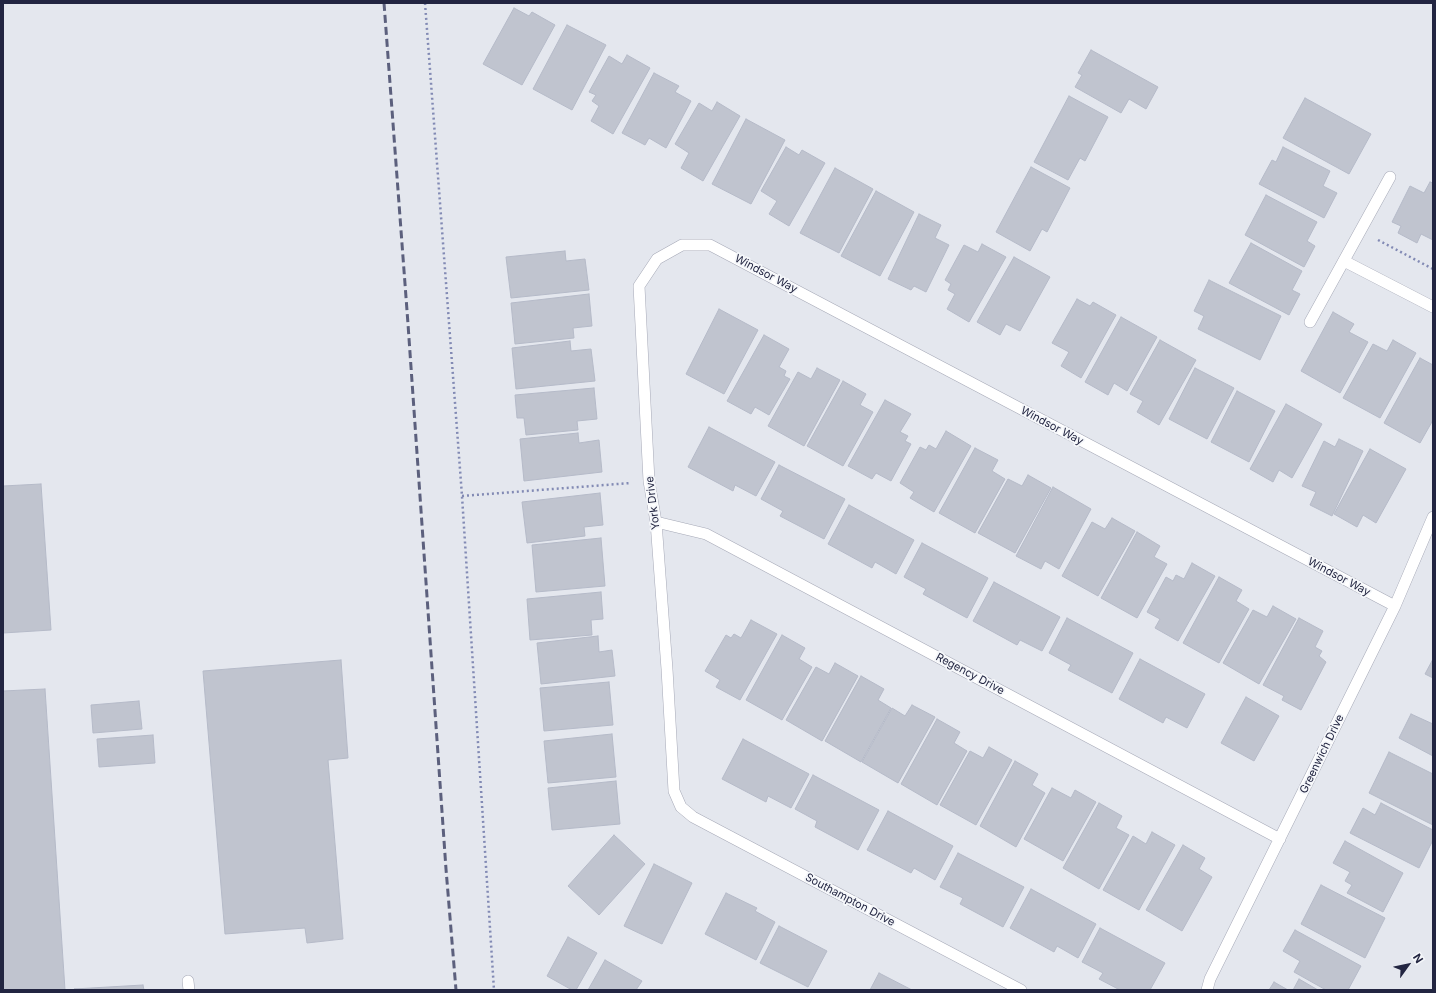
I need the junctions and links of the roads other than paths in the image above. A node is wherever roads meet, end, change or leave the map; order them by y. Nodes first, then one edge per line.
1 (1390, 177) dead end
2 (710, 245) joint
3 (1344, 261) junction
4 (1433, 307) edge
5 (1310, 322) dead end
6 (1433, 516) edge
7 (656, 522) junction
8 (1395, 606) junction
9 (681, 807) joint
10 (1280, 839) junction
11 (1021, 990) edge
12 (1207, 990) edge

1 - 3 street
2 - 7 street, York Drive
2 - 8 street, Windsor Way
3 - 4 street
3 - 5 street
6 - 8 street, Greenwich Drive
7 - 9 street, York Drive
7 - 10 street, Regency Drive
8 - 10 street, Greenwich Drive
9 - 11 street, Southampton Drive
10 - 12 street, Greenwich Drive

